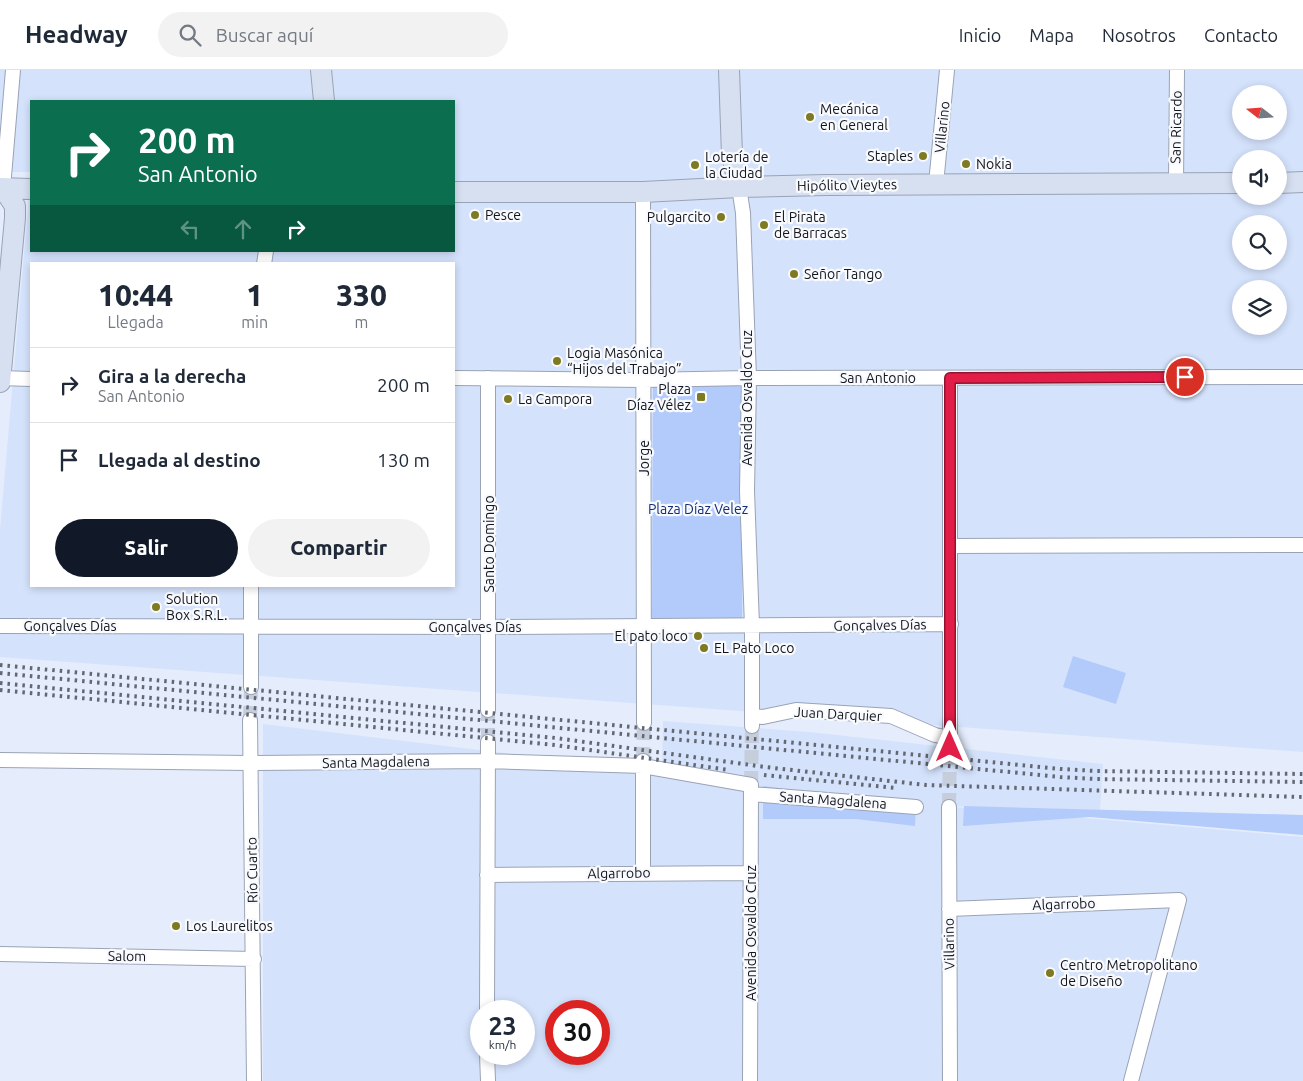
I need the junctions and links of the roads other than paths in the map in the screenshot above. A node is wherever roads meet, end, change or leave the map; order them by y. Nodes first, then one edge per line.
1 (13, 70) edge
2 (321, 70) edge
3 (729, 70) edge
4 (741, 70) edge
5 (947, 70) edge
6 (1177, 70) edge
7 (324, 100) edge
8 (1303, 182) edge
9 (1232, 183) edge
10 (1287, 183) edge
11 (936, 184) junction
12 (1176, 184) junction
13 (743, 187) junction
14 (30, 188) edge
15 (1, 189) edge
16 (455, 192) edge
17 (643, 192) junction
18 (1303, 377) edge
19 (455, 378) edge
20 (488, 378) junction
21 (749, 378) junction
22 (950, 378) junction
23 (30, 379) edge
24 (0, 380) edge
25 (644, 380) junction
26 (1303, 545) edge
27 (951, 546) junction
28 (251, 587) edge
29 (951, 624) junction
30 (0, 626) edge
31 (644, 626) junction
32 (752, 626) junction
33 (251, 627) junction
34 (489, 627) junction
35 (251, 687) tunnel mouth
36 (488, 710) tunnel mouth
37 (250, 720) tunnel mouth
38 (752, 721) joint
39 (644, 723) tunnel mouth
40 (488, 742) tunnel mouth
41 (0, 760) edge
42 (487, 761) junction
43 (250, 763) junction
44 (643, 764) junction
45 (751, 789) junction
46 (916, 807) dead end
47 (949, 808) tunnel mouth
48 (643, 873) junction
49 (751, 873) junction
50 (487, 875) junction
51 (949, 909) junction
52 (0, 954) edge
53 (254, 959) junction
54 (487, 1000) edge
55 (488, 1065) edge
56 (254, 1081) edge
57 (488, 1081) edge
58 (750, 1081) edge
59 (950, 1081) edge
60 (1131, 1081) edge

1 - 15 street
2 - 7 main road
3 - 13 main road, Avenida Osvaldo Cruz
4 - 13 main road, Avenida Osvaldo Cruz
5 - 11 street, Villarino
6 - 12 street, San Ricardo
8 - 10 main road
9 - 12 main road, Hipólito Vieytes
11 - 12 main road, Hipólito Vieytes
11 - 13 main road, Hipólito Vieytes
13 - 17 main road, Hipólito Vieytes
13 - 21 street, Avenida Osvaldo Cruz
14 - 15 main road
15 - 24 main road
16 - 17 main road, Hipólito Vieytes
17 - 25 street, Jorge
18 - 22 street, San Antonio
19 - 20 street, San Antonio
20 - 25 street, San Antonio
20 - 34 street, Santo Domingo
21 - 22 street, San Antonio
21 - 25 street, San Antonio
21 - 32 street, Avenida Osvaldo Cruz
22 - 27 street
23 - 24 street
25 - 31 street, Jorge
26 - 27 street
27 - 29 street
28 - 33 street
29 - 32 street, Gonçalves Días
29 - 38 street, Juan Darquier
30 - 33 street, Gonçalves Días
31 - 32 street, Gonçalves Días
31 - 34 street, Gonçalves Días
31 - 39 street, Jorge
32 - 38 street, Avenida Osvaldo Cruz
33 - 34 street, Gonçalves Días
33 - 35 street
34 - 36 street, Santo Domingo
37 - 43 street, Río Cuarto
40 - 42 street
41 - 43 street, Santa Magdalena
42 - 43 street, Santa Magdalena
42 - 44 street, Santa Magdalena
42 - 50 street
43 - 53 street, Río Cuarto
44 - 45 street, Santa Magdalena
44 - 48 street
45 - 46 street, Santa Magdalena
45 - 49 street, Avenida Osvaldo Cruz
47 - 51 street, Villarino
48 - 49 street, Algarrobo
48 - 50 street, Algarrobo
49 - 58 street, Avenida Osvaldo Cruz
50 - 54 street
51 - 59 street, Villarino
51 - 60 street, Algarrobo
52 - 53 street, Salom
53 - 56 street, Río Cuarto
55 - 57 street

